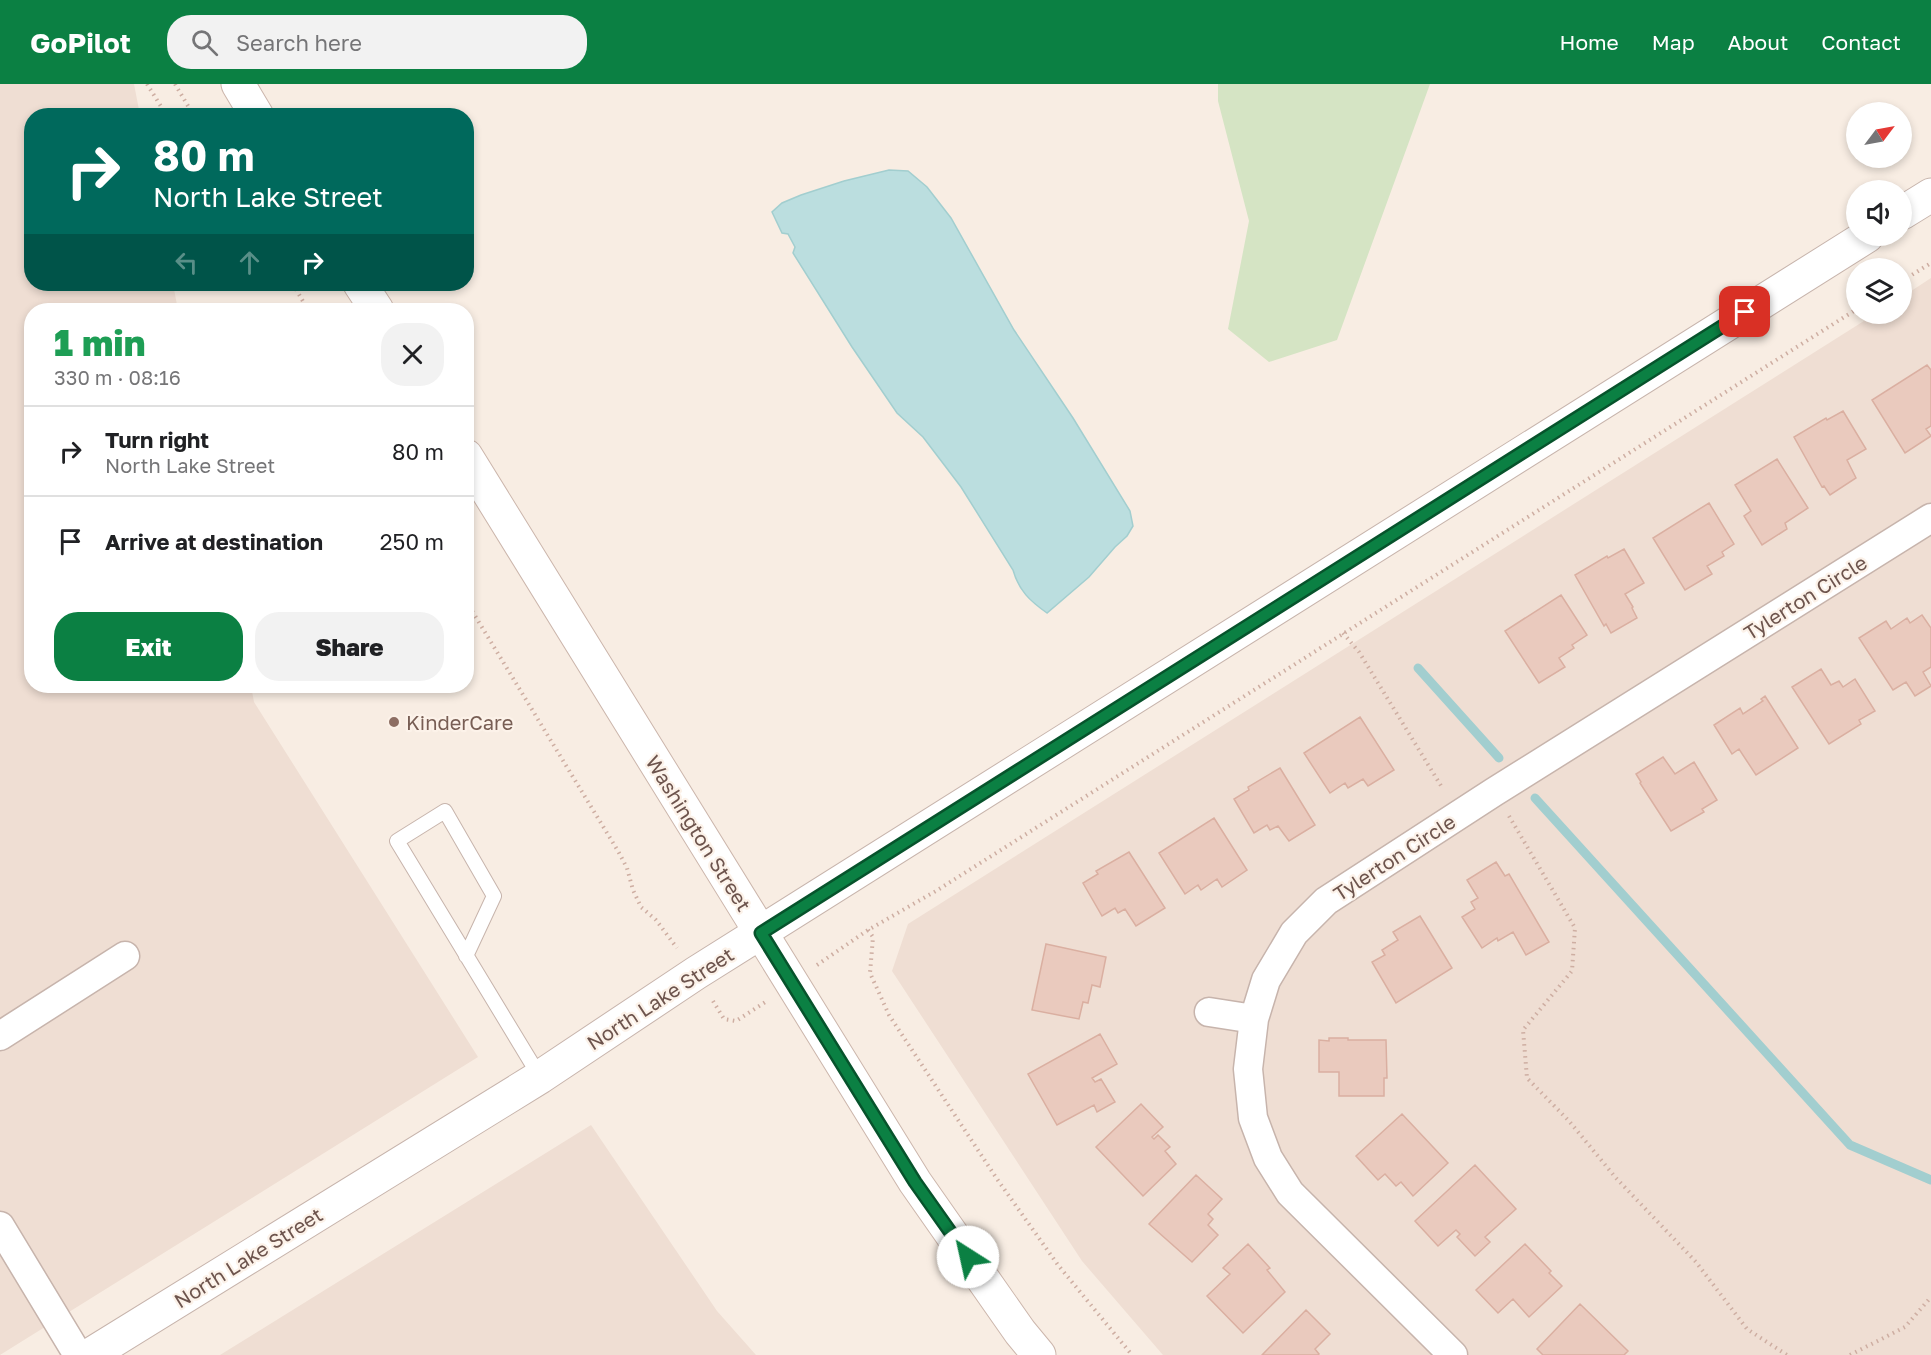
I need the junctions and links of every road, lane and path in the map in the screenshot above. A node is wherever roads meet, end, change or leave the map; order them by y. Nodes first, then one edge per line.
1 (147, 84) edge
2 (175, 84) edge
3 (238, 84) edge
4 (162, 108) edge
5 (189, 108) edge
6 (252, 108) edge
7 (1931, 195) edge
8 (1912, 207) edge
9 (1851, 246) edge
10 (1931, 262) edge
11 (1912, 274) edge
12 (1846, 316) edge
13 (474, 469) edge
14 (1931, 518) edge
15 (474, 614) edge
16 (1343, 633) junction
17 (1494, 792) junction
18 (1460, 814) junction
19 (656, 920) dead end
20 (761, 933) junction
21 (125, 956) dead end
22 (466, 956) junction
23 (1209, 1012) dead end
24 (1254, 1019) junction
25 (0, 1036) edge
26 (540, 1077) junction
27 (0, 1226) edge
28 (1931, 1297) edge
29 (78, 1355) edge
30 (90, 1355) edge
31 (1039, 1355) edge
32 (1132, 1355) edge
33 (1453, 1355) edge
34 (1787, 1355) edge
35 (1850, 1355) edge

1 - 4 path
2 - 5 path
3 - 6 street
7 - 8 street
9 - 20 street, North Lake Street
10 - 11 path
12 - 16 path
13 - 20 street, Washington Street
14 - 17 street, Tylerton Circle
15 - 19 path
16 - 18 path
16 - 32 path
17 - 18 street, Tylerton Circle
17 - 34 path
18 - 24 street, Tylerton Circle
20 - 26 street, North Lake Street
20 - 31 street, Washington Street
21 - 25 street
22 - 22 lane
22 - 26 lane
23 - 24 street
24 - 33 street, Tylerton Circle
26 - 30 street, North Lake Street
27 - 29 street
28 - 35 path

